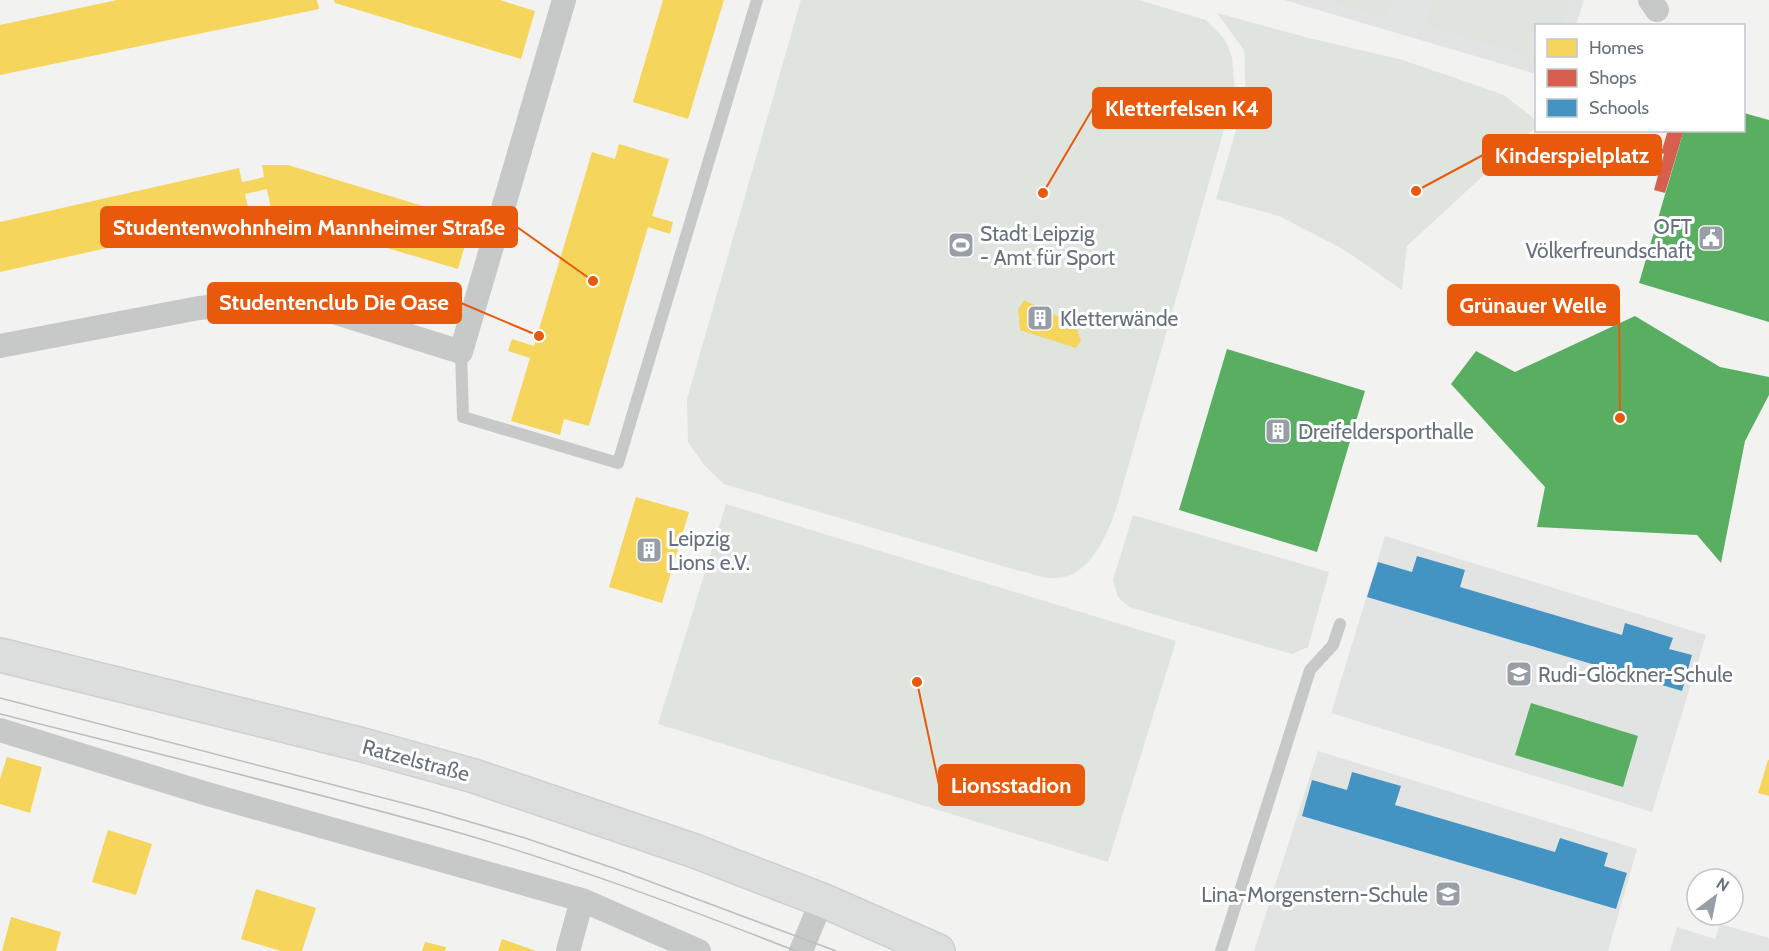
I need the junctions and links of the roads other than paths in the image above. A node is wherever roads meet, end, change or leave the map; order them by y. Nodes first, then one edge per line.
1 (564, 0) edge
2 (757, 0) edge
3 (0, 346) edge
4 (461, 352) junction
5 (1340, 624) dead end
6 (0, 655) edge
7 (0, 730) edge
8 (582, 900) junction
9 (822, 900) junction
10 (568, 951) edge
11 (699, 951) edge
12 (801, 951) edge
13 (938, 951) edge
14 (1221, 951) edge

1 - 4 street
2 - 4 lane
3 - 4 street
5 - 14 lane
6 - 9 main road, Ratzelstraße
7 - 8 street
8 - 10 street
8 - 11 street
9 - 12 street
9 - 13 main road, Ratzelstraße

